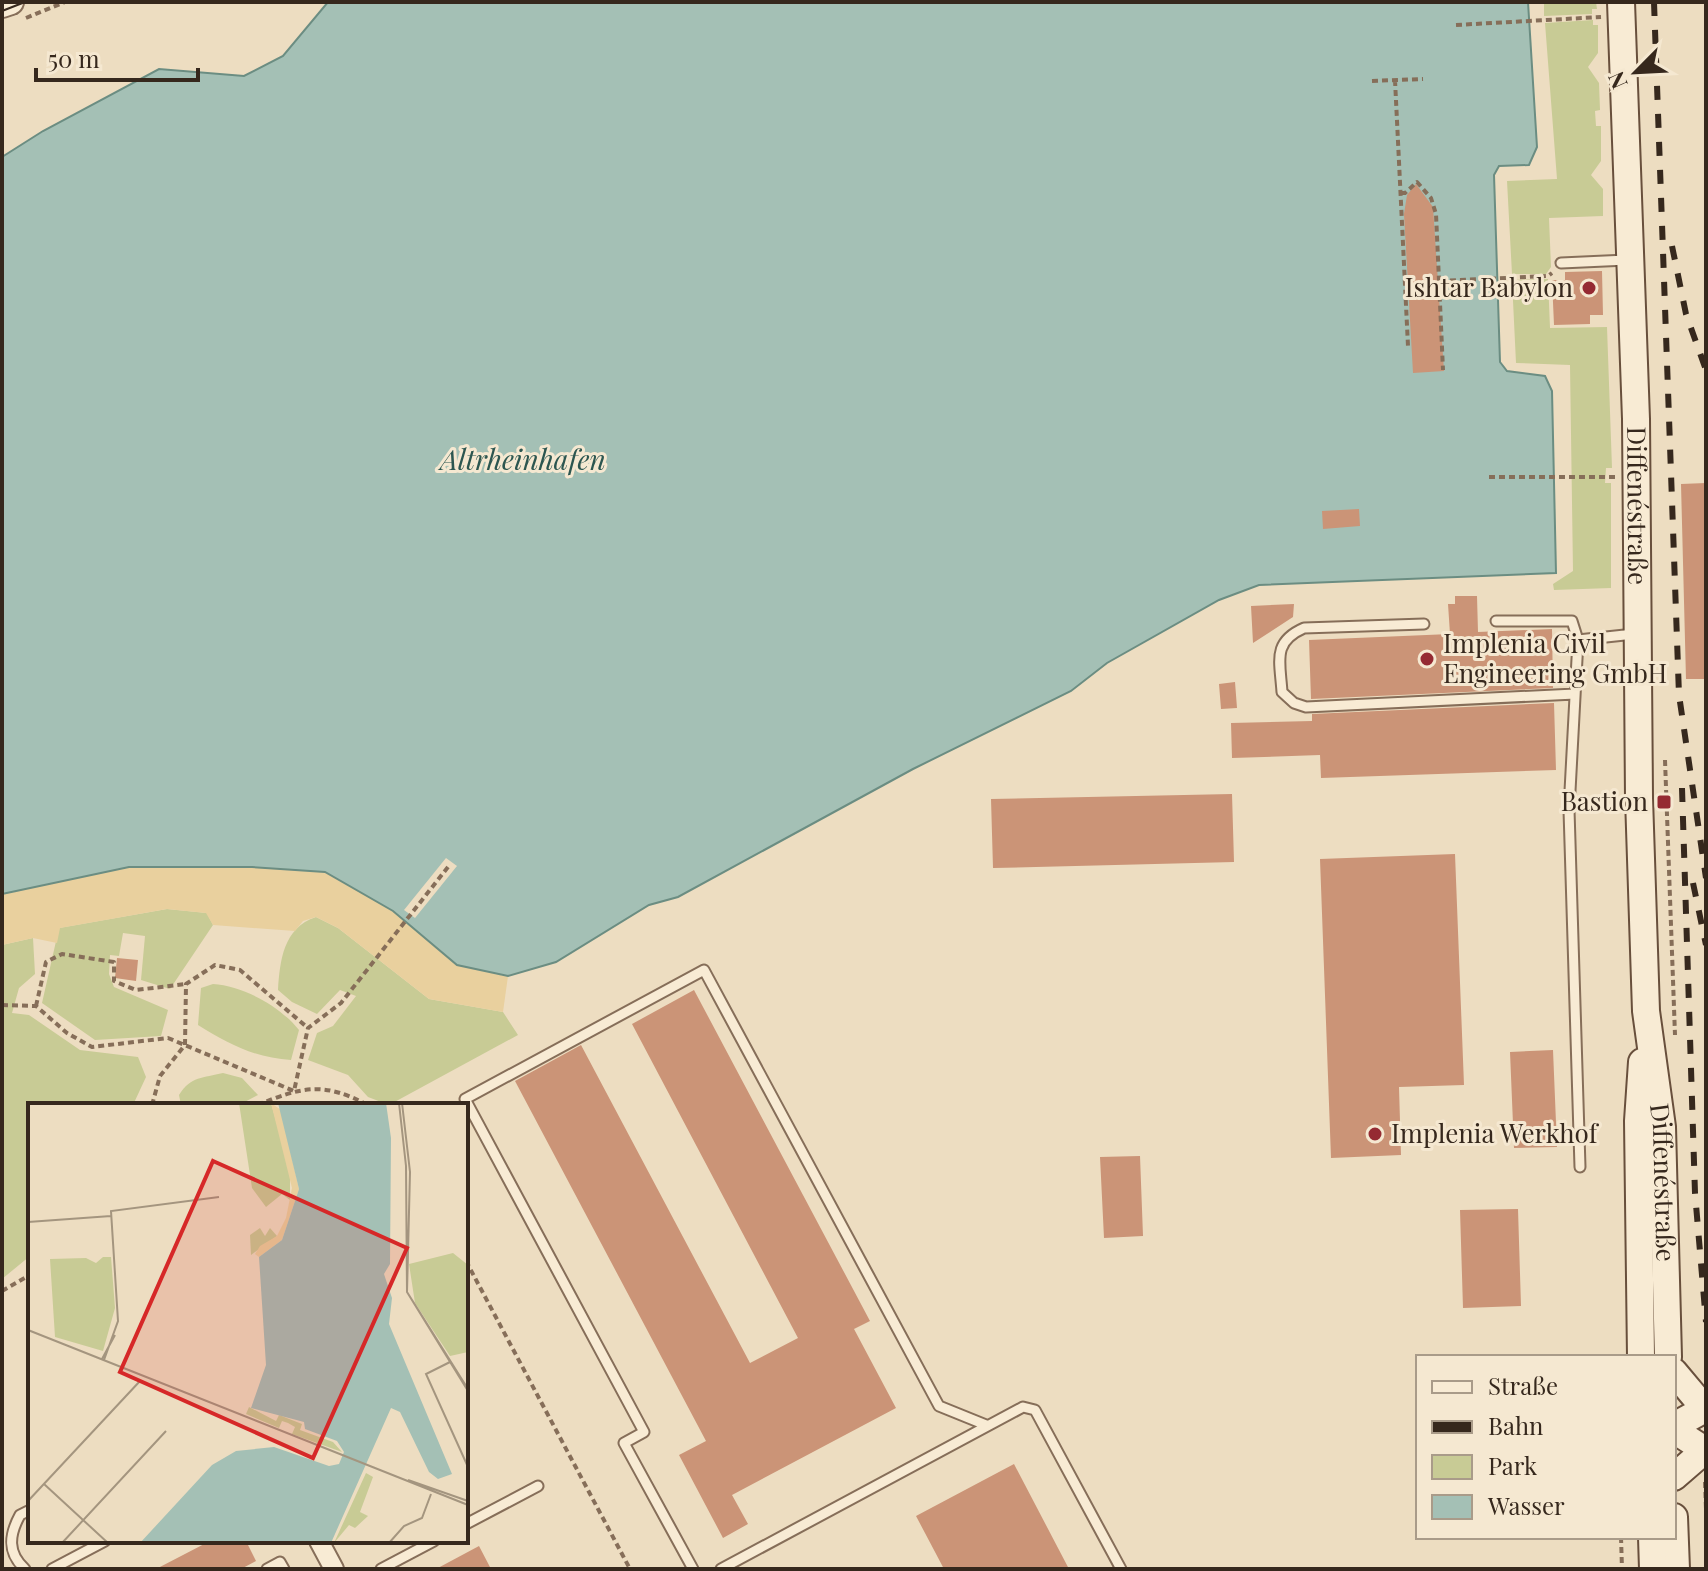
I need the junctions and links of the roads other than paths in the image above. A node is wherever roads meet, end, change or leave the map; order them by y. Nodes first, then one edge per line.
1 (1612, 10) edge
2 (1630, 260) junction
3 (1561, 263) road end
4 (1496, 621) dead end
5 (1424, 624) dead end
6 (1638, 634) junction
7 (1578, 640) junction
8 (1575, 694) junction
9 (1646, 1011) junction
10 (467, 1103) edge
11 (468, 1105) edge
12 (1580, 1167) dead end
13 (1641, 1355) edge
14 (1668, 1355) edge
15 (1676, 1374) edge
16 (1705, 1410) edge
17 (986, 1425) junction
18 (1676, 1427) edge
19 (1676, 1429) edge
20 (1706, 1450) edge
21 (1676, 1475) edge
22 (538, 1486) dead end
23 (28, 1511) edge
24 (468, 1523) edge
25 (1652, 1539) edge
26 (1675, 1539) edge
27 (101, 1543) edge
28 (320, 1543) edge
29 (430, 1543) edge
30 (25, 1569) edge
31 (52, 1569) edge
32 (267, 1569) edge
33 (284, 1569) edge
34 (334, 1569) edge
35 (381, 1569) edge
36 (693, 1569) edge
37 (721, 1569) edge
38 (1121, 1569) edge
39 (1653, 1569) edge
40 (1676, 1569) edge

1 - 2 main road, Diffenéstraße
2 - 3 lane
2 - 6 main road, Diffenéstraße
4 - 7 lane
5 - 8 lane
6 - 7 lane
6 - 9 main road, Diffenéstraße
7 - 8 lane
8 - 12 lane
9 - 13 main road, Diffenéstraße
9 - 14 main road, Diffenéstraße
10 - 17 lane
11 - 36 lane
15 - 16 main road
16 - 18 main road
17 - 37 lane
17 - 38 lane
19 - 20 main road
20 - 21 main road
22 - 24 lane
23 - 30 lane
25 - 39 main road
26 - 40 main road
27 - 31 lane
28 - 34 street
29 - 35 lane
32 - 33 lane

